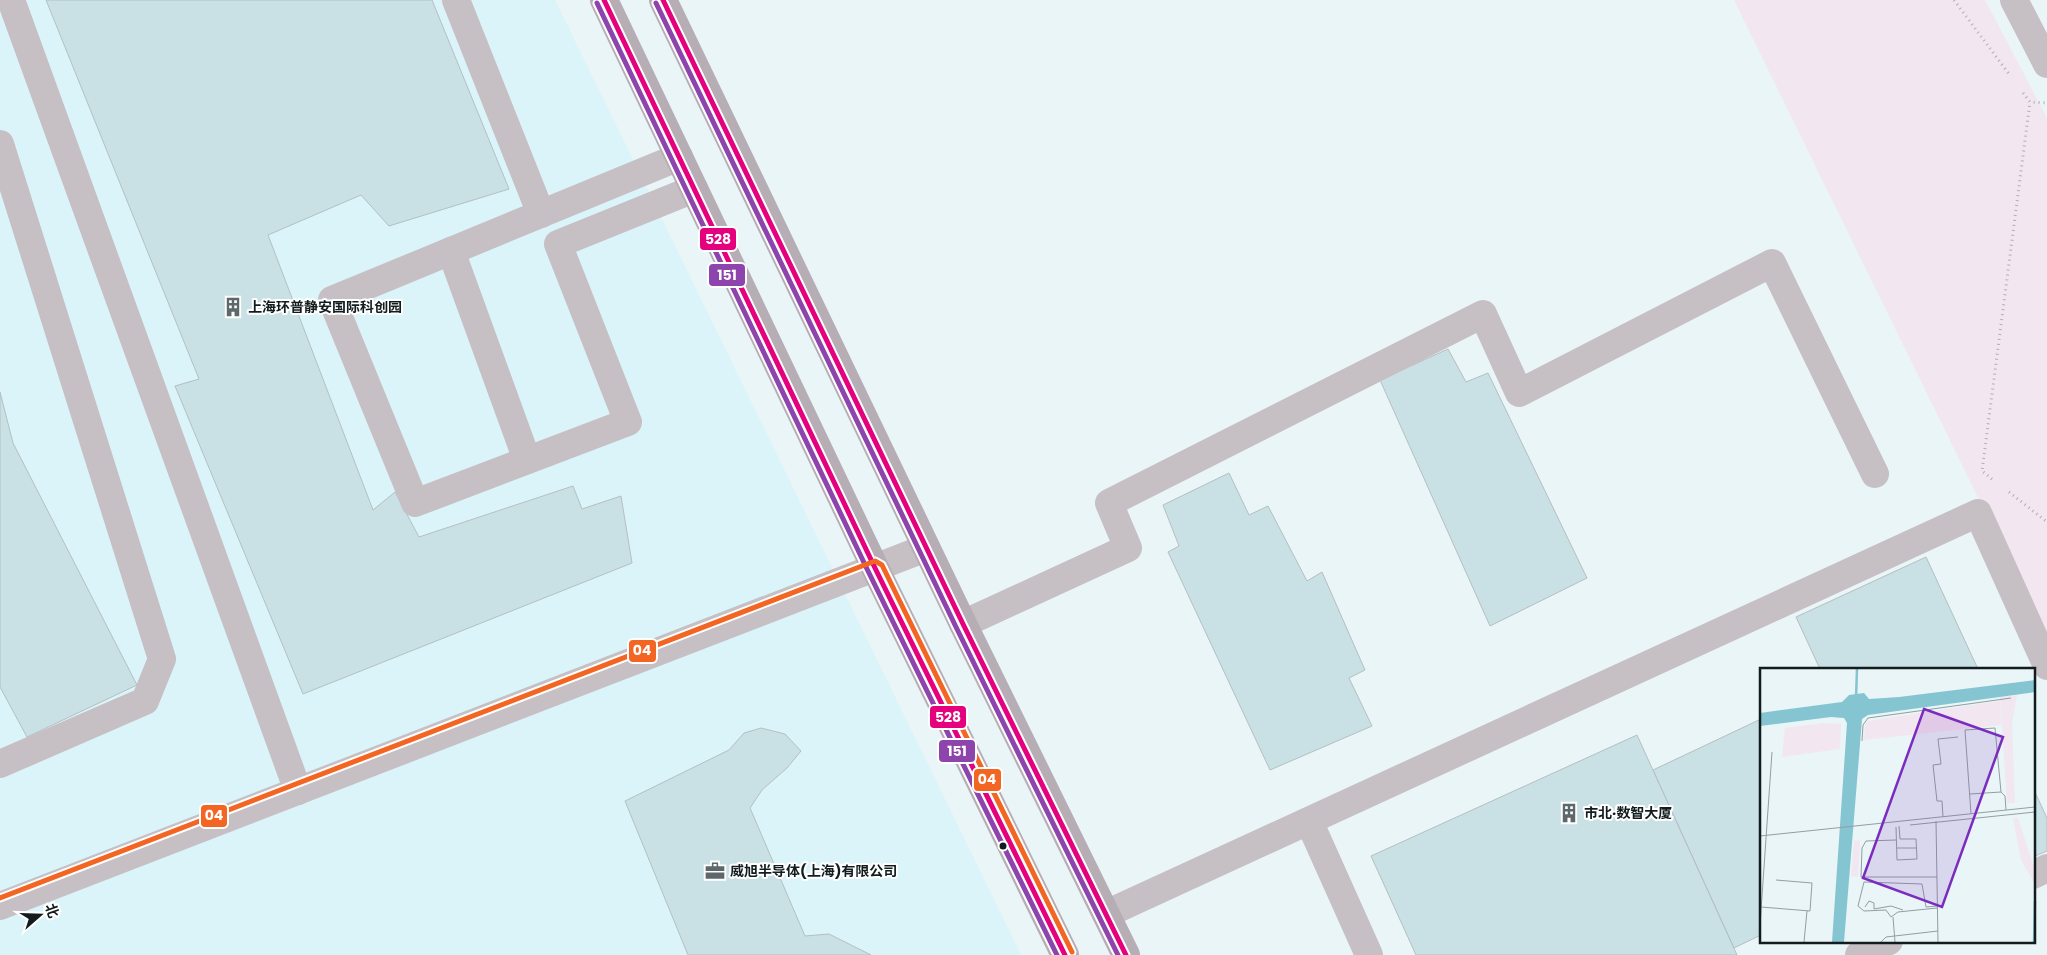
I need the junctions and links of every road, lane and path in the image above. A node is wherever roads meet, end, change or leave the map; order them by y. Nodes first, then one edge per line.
1 (11, 0) edge
2 (456, 0) edge
3 (604, 0) edge
4 (663, 0) edge
5 (1954, 0) edge
6 (2014, 0) edge
7 (2047, 64) edge
8 (2013, 79) dead end
9 (2019, 86) dead end
10 (2030, 102) junction
11 (2047, 104) edge
12 (0, 144) edge
13 (679, 156) junction
14 (694, 188) junction
15 (541, 214) junction
16 (451, 251) junction
17 (527, 460) junction
18 (1875, 474) dead end
19 (1997, 482) dead end
20 (2004, 488) dead end
21 (2047, 522) edge
22 (926, 548) junction
23 (875, 568) junction
24 (963, 624) junction
25 (2047, 666) edge
26 (0, 764) edge
27 (298, 791) junction
28 (1310, 820) junction
29 (2047, 868) edge
30 (2034, 874) edge
31 (0, 906) edge
32 (1106, 914) junction
33 (1887, 942) edge
34 (1064, 955) edge
35 (1126, 955) edge
36 (1369, 955) edge
37 (1859, 955) edge

1 - 27 street
2 - 15 street
3 - 13 main road
4 - 22 main road
5 - 8 path
6 - 7 street
9 - 10 path
10 - 11 path
10 - 19 path
12 - 26 street
13 - 14 main road
13 - 15 street
14 - 17 street
14 - 23 main road
15 - 16 street
16 - 17 street
16 - 17 street
18 - 24 street
20 - 21 path
22 - 23 street
22 - 24 main road
23 - 27 street
23 - 34 main road
24 - 32 main road
25 - 28 street
27 - 31 street
28 - 32 street
28 - 36 street
29 - 30 street
32 - 35 main road
33 - 37 street

